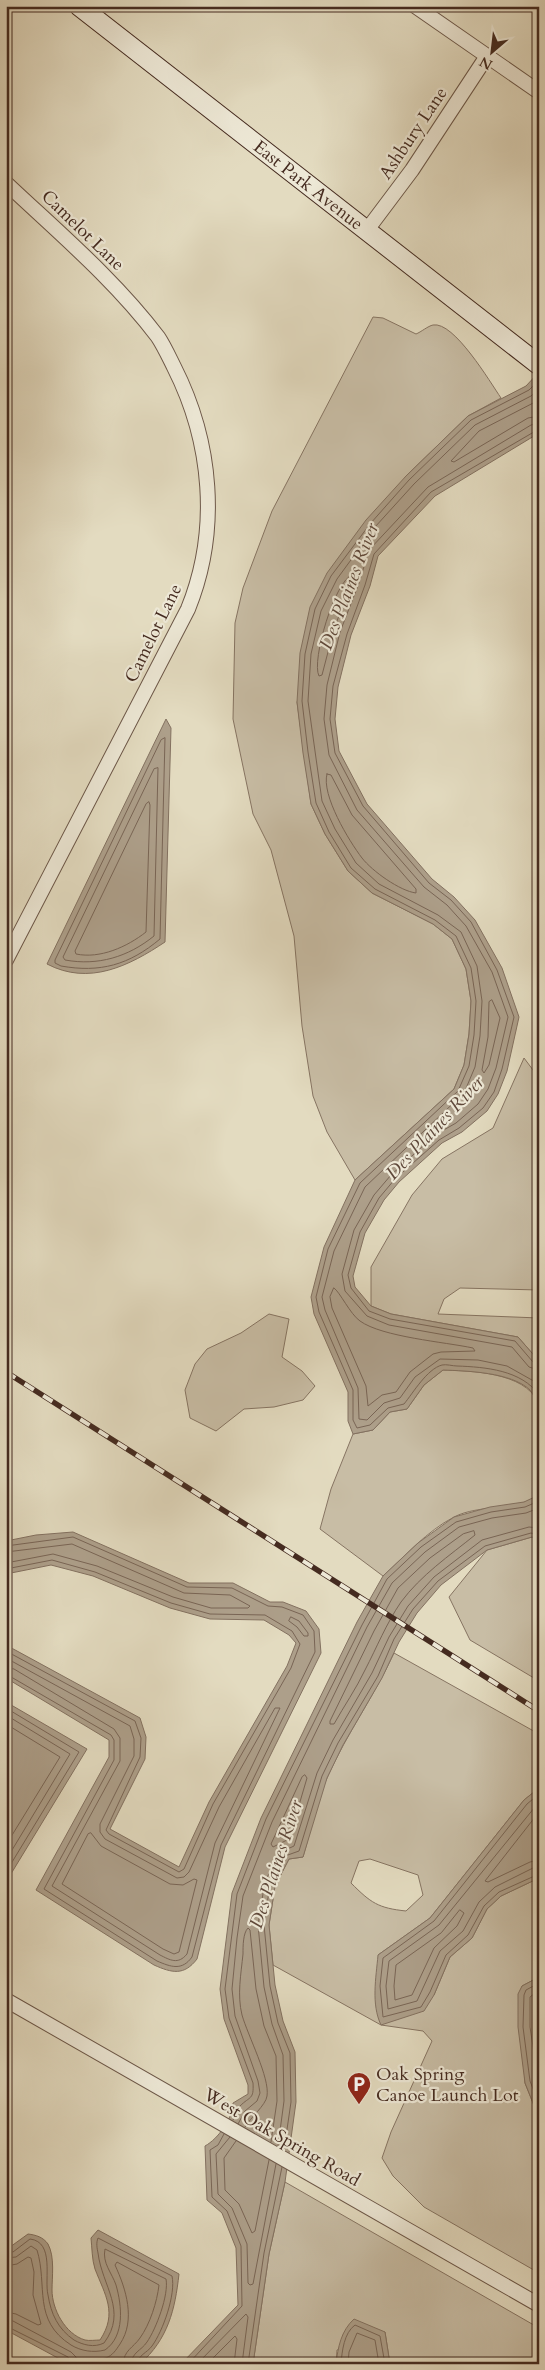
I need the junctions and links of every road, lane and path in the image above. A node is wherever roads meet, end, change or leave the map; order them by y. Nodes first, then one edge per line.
1 (79, 6) edge
2 (415, 6) edge
3 (487, 56) junction
4 (539, 92) edge
5 (6, 183) edge
6 (367, 230) junction
7 (539, 365) edge
8 (6, 960) edge
9 (6, 2000) edge
10 (539, 2305) edge

1 - 6 main road, East Park Avenue
2 - 3 street
3 - 4 street
3 - 6 street, Ashbury Lane
5 - 8 street, Camelot Lane
6 - 7 main road, East Park Avenue
9 - 10 street, West Oak Spring Road

